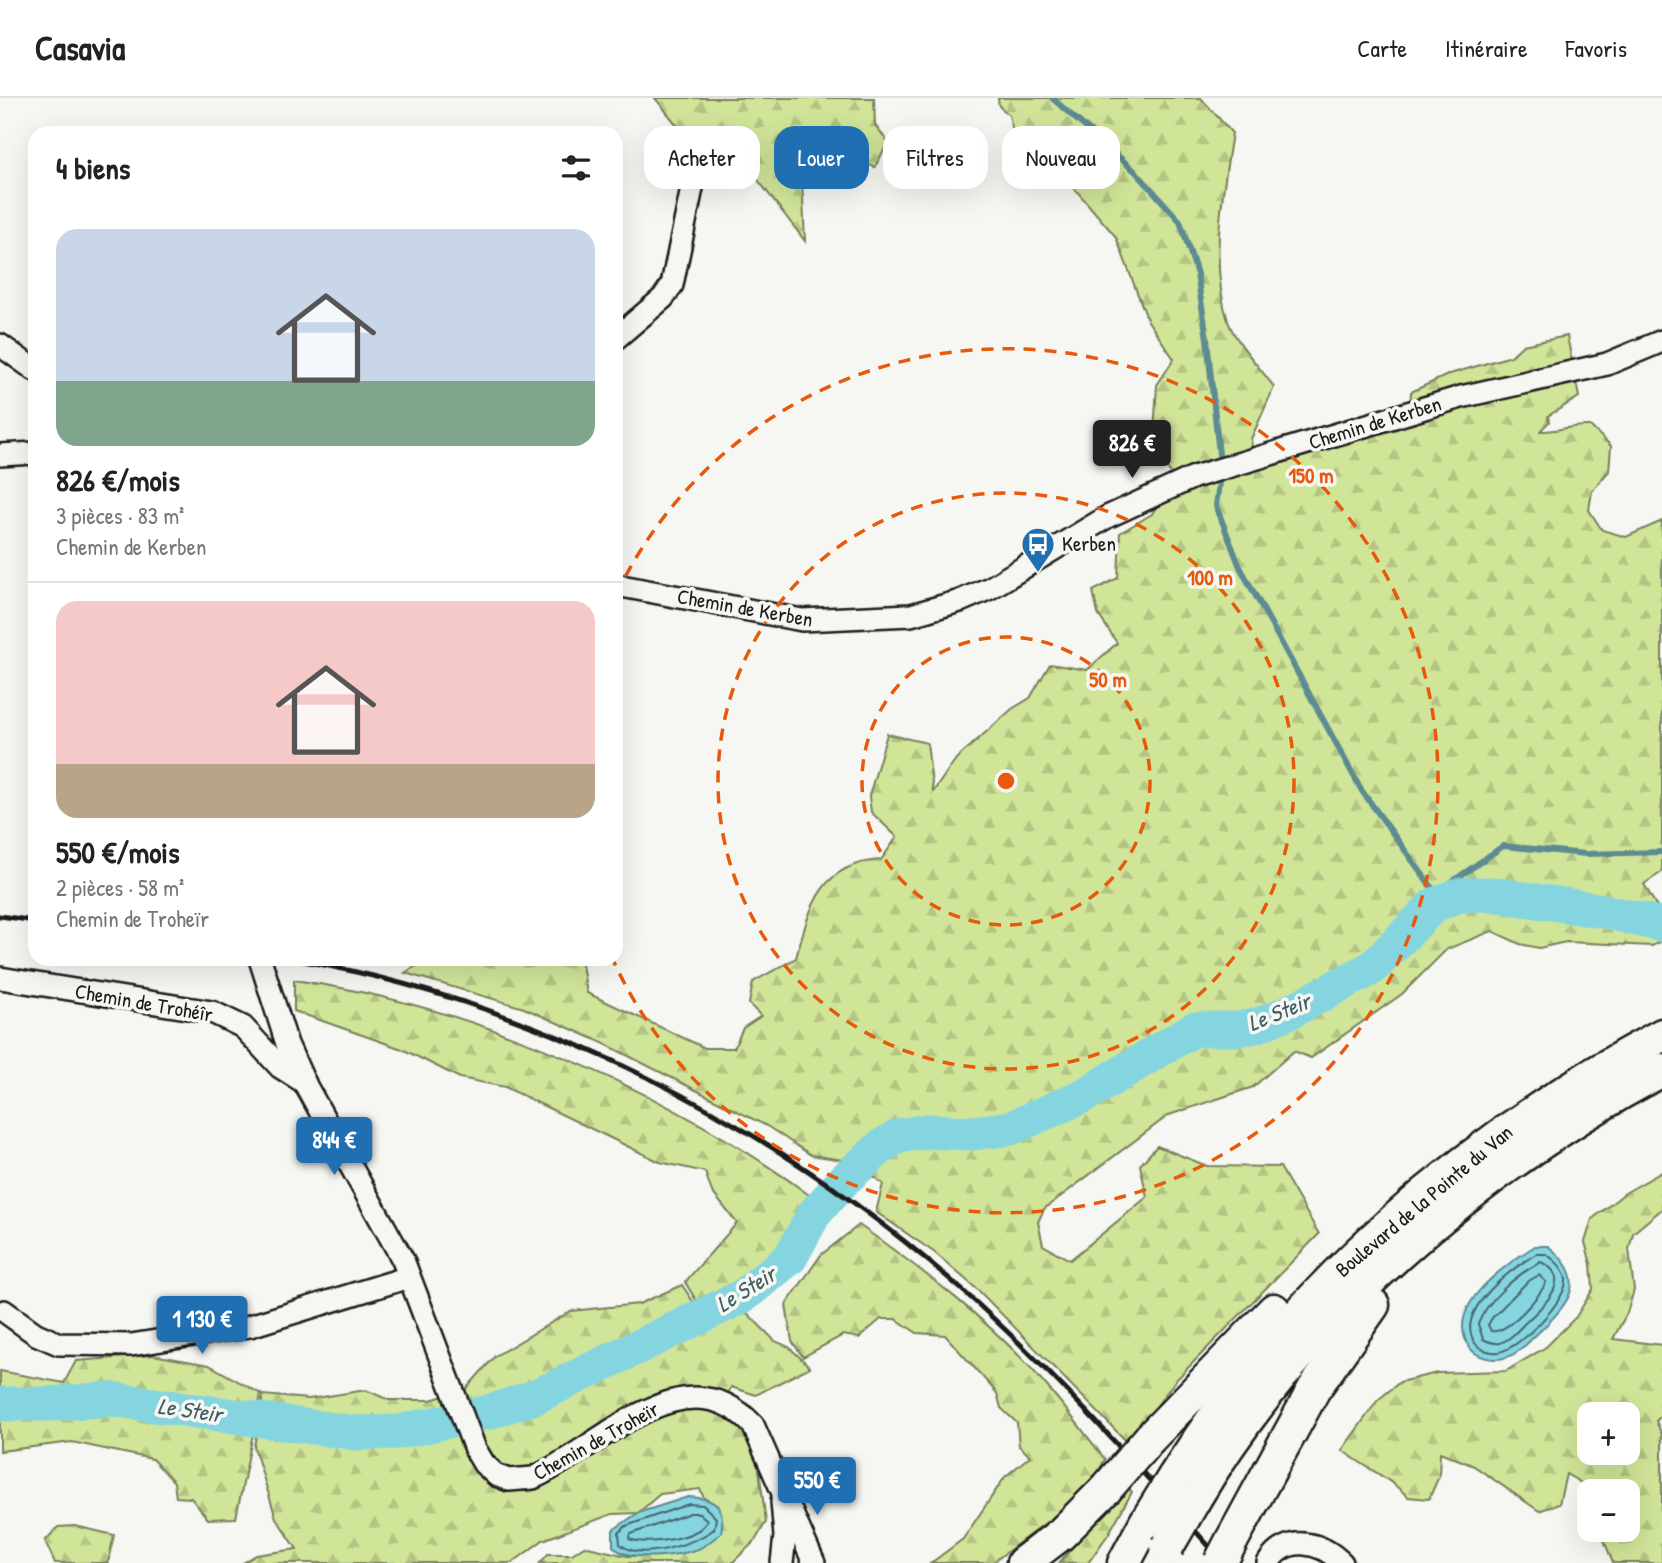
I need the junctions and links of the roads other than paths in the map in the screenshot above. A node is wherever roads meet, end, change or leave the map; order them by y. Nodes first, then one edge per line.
1 (692, 189) edge
2 (623, 332) edge
3 (1662, 341) edge
4 (0, 345) edge
5 (28, 365) edge
6 (28, 453) edge
7 (0, 455) edge
8 (623, 586) edge
9 (262, 966) edge
10 (0, 978) edge
11 (1662, 1035) edge
12 (1662, 1070) edge
13 (305, 1083) junction
14 (1492, 1138) junction
15 (1474, 1191) junction
16 (409, 1277) junction
17 (4, 1311) dead end
18 (781, 1489) junction
19 (1226, 1552) edge
20 (1163, 1555) edge
21 (782, 1563) edge
22 (814, 1563) edge
23 (1023, 1563) edge
24 (1124, 1563) edge
25 (1268, 1563) edge
26 (1342, 1563) edge

1 - 2 street
3 - 8 street, Chemin de Kerben
4 - 5 street
6 - 7 street
9 - 13 street, Chemin de Troheïr
10 - 13 street, Chemin de Trohéîr
11 - 14 highway, Boulevard de la Pointe du Van
12 - 15 highway, Boulevard de la Pointe du Van
13 - 16 street, Chemin de Troheïr
14 - 23 highway, bridge
14 - 24 highway, Boulevard de la Pointe du Van, bridge
15 - 19 highway
15 - 20 highway, Boulevard de la Pointe du Van, bridge
16 - 17 street
16 - 18 street, Chemin de Troheïr
18 - 21 street, Chemin de Troheïr
18 - 22 street, Chemin de Troheïr
25 - 26 street

